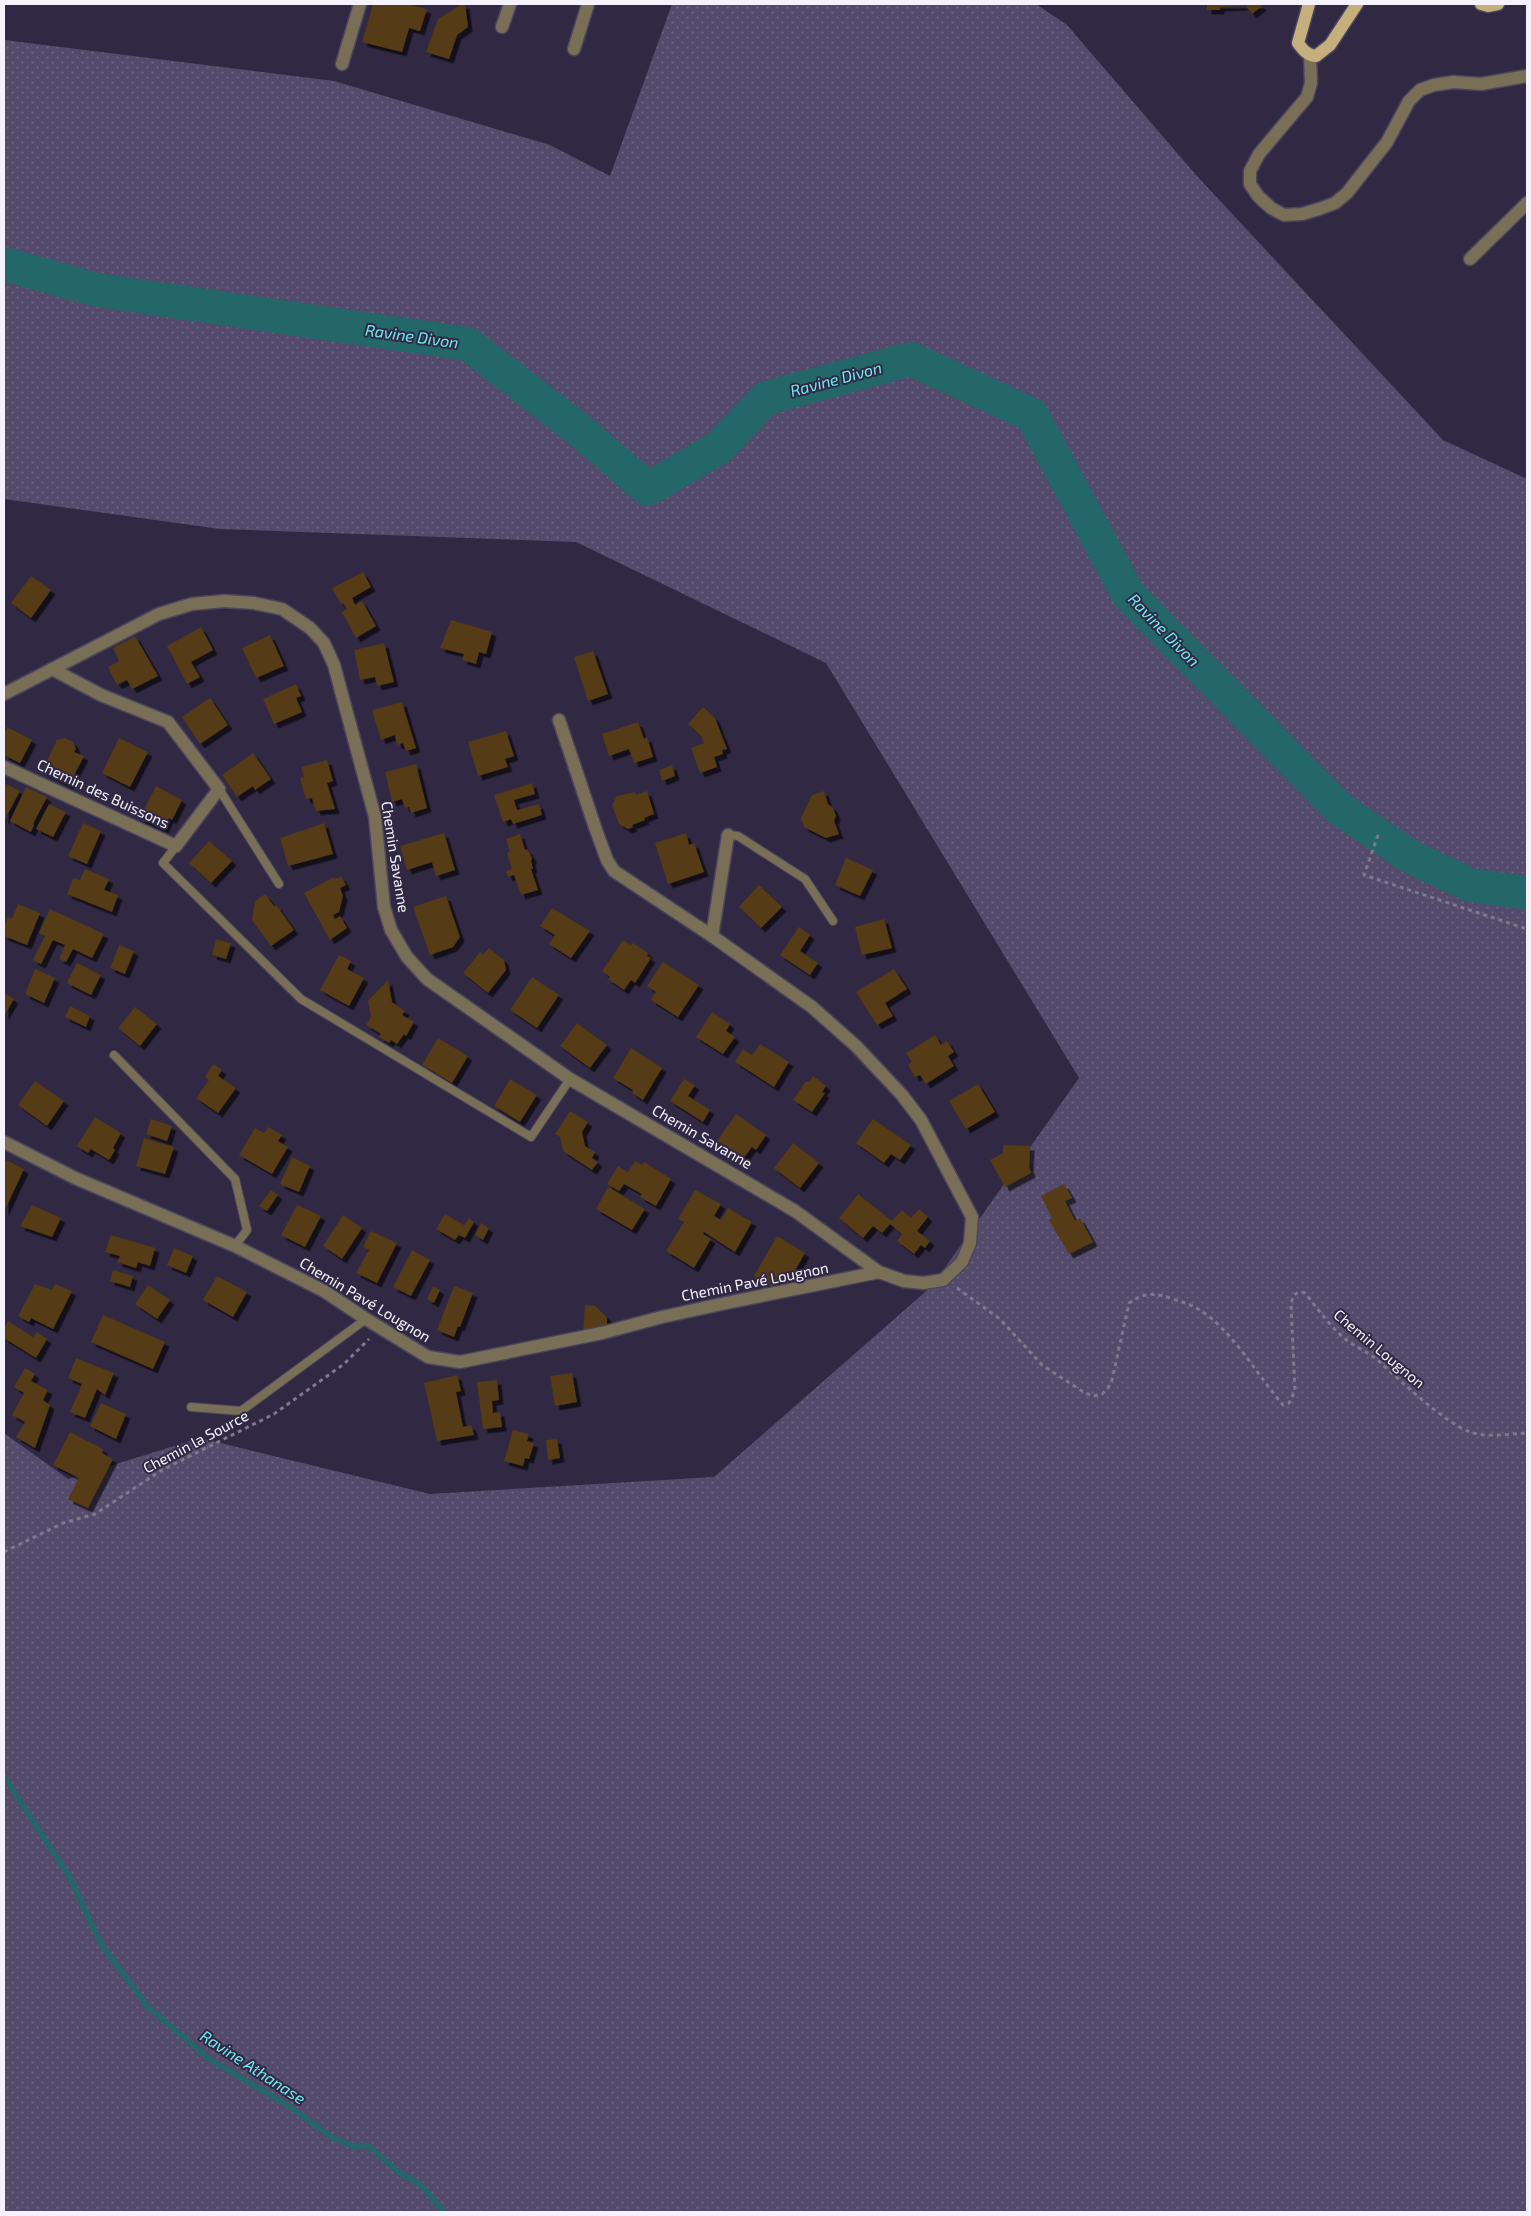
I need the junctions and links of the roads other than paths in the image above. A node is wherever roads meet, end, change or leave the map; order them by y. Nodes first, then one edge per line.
1 (360, 4) edge
2 (510, 4) edge
3 (588, 4) edge
4 (1309, 4) edge
5 (1357, 4) edge
6 (1481, 4) edge
7 (1498, 4) edge
8 (502, 27) dead end
9 (574, 49) dead end
10 (1310, 55) junction
11 (342, 64) dead end
12 (1527, 76) edge
13 (1527, 203) edge
14 (1470, 259) dead end
15 (52, 669) junction
16 (4, 694) edge
17 (559, 720) dead end
18 (4, 767) edge
19 (219, 789) junction
20 (728, 835) joint
21 (176, 846) junction
22 (278, 884) dead end
23 (833, 921) dead end
24 (712, 936) junction
25 (114, 1054) dead end
26 (570, 1079) junction
27 (4, 1142) edge
28 (235, 1246) junction
29 (879, 1272) junction
30 (366, 1319) junction
31 (191, 1407) dead end

1 - 11 street
2 - 8 street
3 - 9 street
4 - 10 main road
5 - 10 main road
6 - 7 main road
10 - 12 street
13 - 14 street
15 - 16 street, Chemin Savanne
15 - 19 street
15 - 26 street, Chemin Savanne
17 - 24 street
18 - 21 street, Chemin des Buissons
19 - 21 street, Chemin des Buissons
19 - 22 lane
20 - 23 lane
20 - 24 street
21 - 26 lane
24 - 29 street, Chemin Savanne
25 - 28 lane
26 - 29 street, Chemin Savanne
27 - 28 street, Chemin Pavé Lougnon
28 - 30 street, Chemin Pavé Lougnon
29 - 30 street, Chemin Pavé Lougnon
30 - 31 lane

